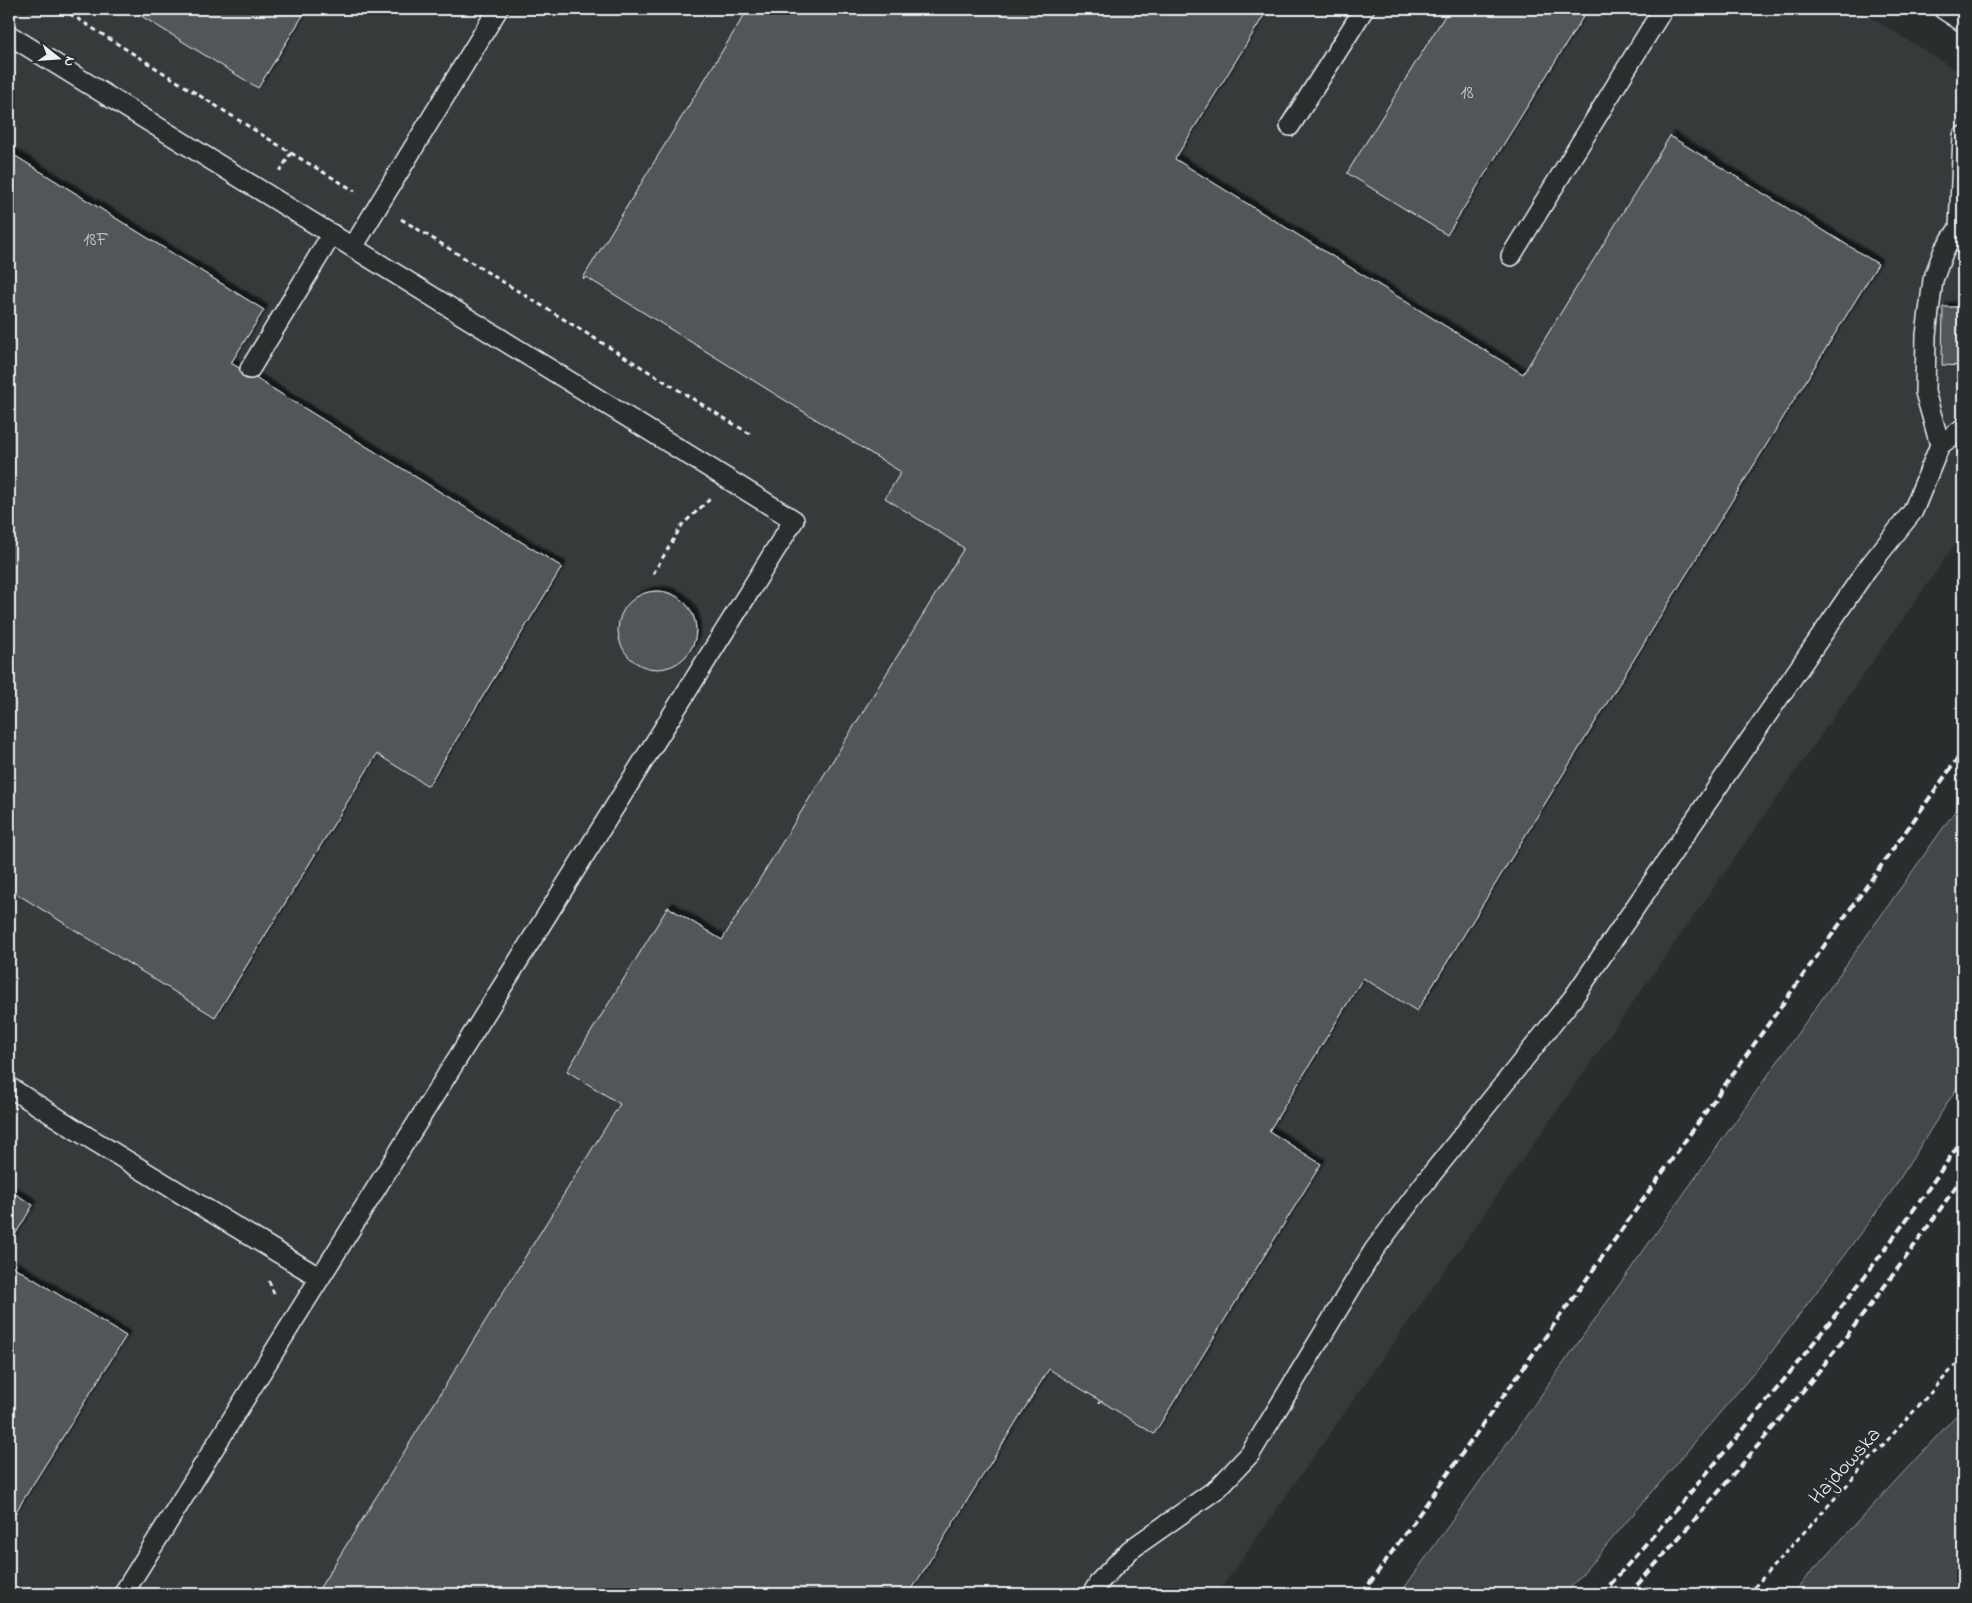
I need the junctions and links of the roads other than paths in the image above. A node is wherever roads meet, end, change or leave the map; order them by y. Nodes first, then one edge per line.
1 (498, 9) edge
2 (1364, 9) edge
3 (1663, 9) edge
4 (1943, 9) edge
5 (1963, 22) edge
6 (9, 35) edge
7 (1290, 126) dead end
8 (1963, 136) edge
9 (1961, 231) edge
10 (332, 234) junction
11 (353, 247) junction
12 (1512, 256) dead end
13 (250, 369) dead end
14 (1963, 428) edge
15 (1940, 444) junction
16 (9, 1087) edge
17 (320, 1278) junction
18 (123, 1594) edge
19 (1092, 1594) edge

1 - 11 lane
2 - 7 lane
3 - 12 lane
4 - 5 lane
6 - 10 lane
8 - 9 lane
9 - 15 lane
10 - 11 lane
10 - 13 lane
11 - 17 lane
14 - 15 lane
15 - 19 lane
16 - 17 lane
17 - 18 lane

